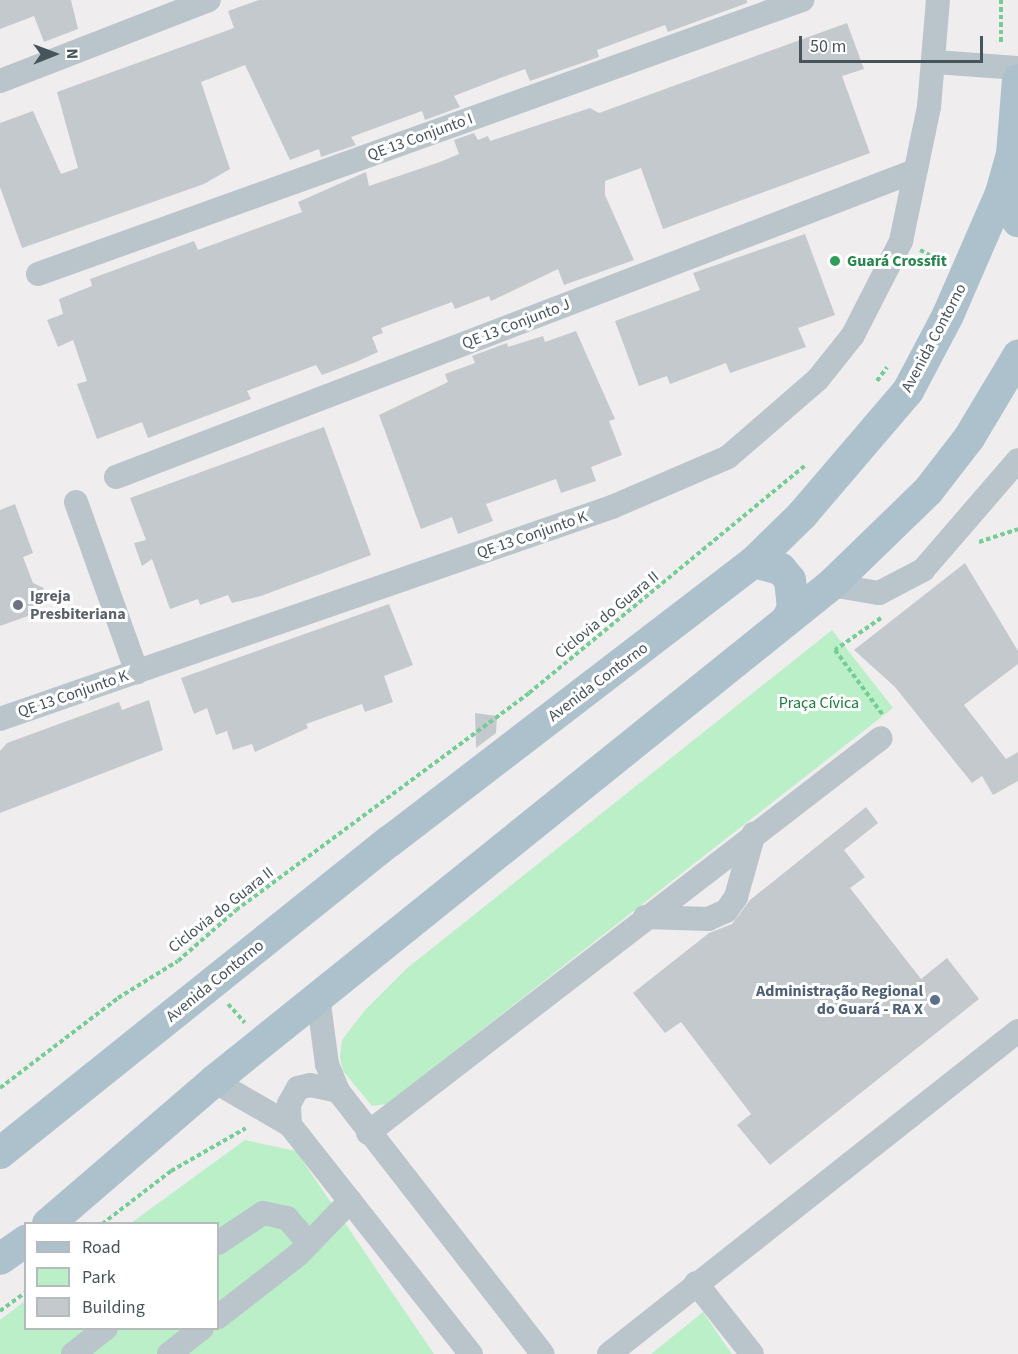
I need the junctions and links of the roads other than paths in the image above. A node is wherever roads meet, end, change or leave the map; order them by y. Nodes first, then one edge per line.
1 (209, 0) edge
2 (802, 0) edge
3 (938, 0) edge
4 (935, 62) junction
5 (1012, 71) edge
6 (0, 81) edge
7 (915, 171) junction
8 (1001, 193) junction
9 (1018, 221) edge
10 (38, 274) dead end
11 (1018, 356) edge
12 (1018, 459) edge
13 (116, 477) dead end
14 (76, 502) dead end
15 (754, 562) junction
16 (831, 585) junction
17 (787, 620) junction
18 (137, 672) junction
19 (0, 719) edge
20 (886, 732) road end
21 (754, 833) junction
22 (645, 917) junction
23 (318, 996) junction
24 (1018, 1031) edge
25 (214, 1081) junction
26 (338, 1091) junction
27 (290, 1125) junction
28 (368, 1133) junction
29 (0, 1153) edge
30 (350, 1202) junction
31 (50, 1222) edge
32 (24, 1242) edge
33 (219, 1242) edge
34 (309, 1243) junction
35 (0, 1259) edge
36 (696, 1283) junction
37 (219, 1316) edge
38 (105, 1330) edge
39 (201, 1330) edge
40 (73, 1354) edge
41 (169, 1354) edge
42 (471, 1354) edge
43 (543, 1354) edge
44 (609, 1354) edge
45 (752, 1354) edge

1 - 6 street
2 - 10 street, QE 13 Conjunto I
3 - 4 street, QE 13 Conjunto K
4 - 5 street
4 - 7 street, QE 13 Conjunto K
5 - 8 main road, Avenida Contorno
7 - 13 street, QE 13 Conjunto J
7 - 18 street, QE 13 Conjunto K
8 - 9 main road
8 - 15 main road, Avenida Contorno
11 - 16 main road
12 - 16 street
14 - 18 street
15 - 17 main road
15 - 29 main road, Avenida Contorno
16 - 17 main road
17 - 23 main road
18 - 19 street, QE 13 Conjunto K
20 - 21 street
21 - 22 street
21 - 22 street
22 - 28 street
23 - 25 main road
23 - 26 street
24 - 36 street
25 - 27 street
25 - 31 main road
26 - 27 street
26 - 28 street
27 - 30 street
28 - 43 street
30 - 34 street
30 - 42 street
32 - 35 main road
33 - 34 street
34 - 37 street
36 - 44 street
36 - 45 street
38 - 40 street
39 - 41 street

